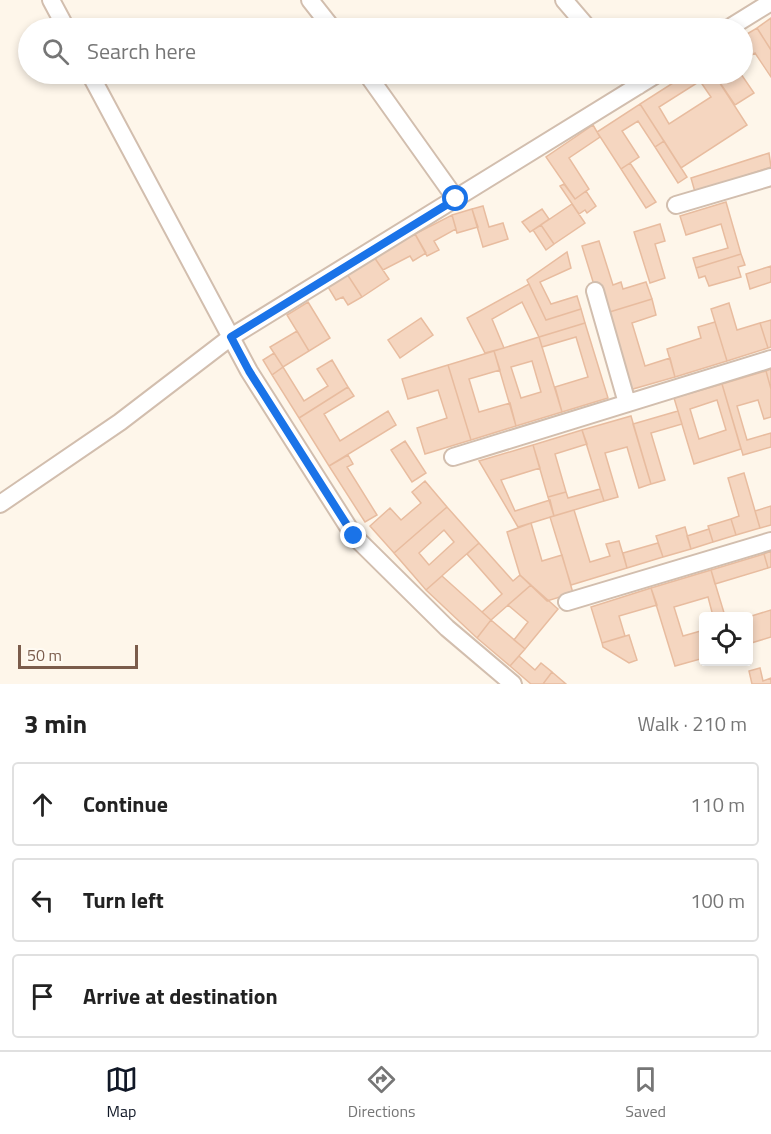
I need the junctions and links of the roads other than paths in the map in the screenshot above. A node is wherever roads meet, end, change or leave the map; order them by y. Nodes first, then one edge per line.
1 (51, 0) edge
2 (310, 0) edge
3 (564, 0) edge
4 (771, 2) edge
5 (61, 18) edge
6 (324, 18) edge
7 (579, 18) edge
8 (745, 18) edge
9 (95, 84) edge
10 (374, 84) edge
11 (626, 84) edge
12 (771, 177) edge
13 (456, 199) junction
14 (676, 206) dead end
15 (595, 291) dead end
16 (231, 337) junction
17 (771, 359) edge
18 (627, 403) junction
19 (453, 457) dead end
20 (0, 504) edge
21 (771, 541) edge
22 (567, 602) dead end
23 (513, 684) edge

1 - 5 street
2 - 6 street
3 - 7 street
4 - 8 street
9 - 16 street
10 - 13 street
11 - 13 street
12 - 14 street
13 - 16 street
15 - 18 street
16 - 20 street
16 - 23 street
17 - 18 street
18 - 19 street
21 - 22 street

